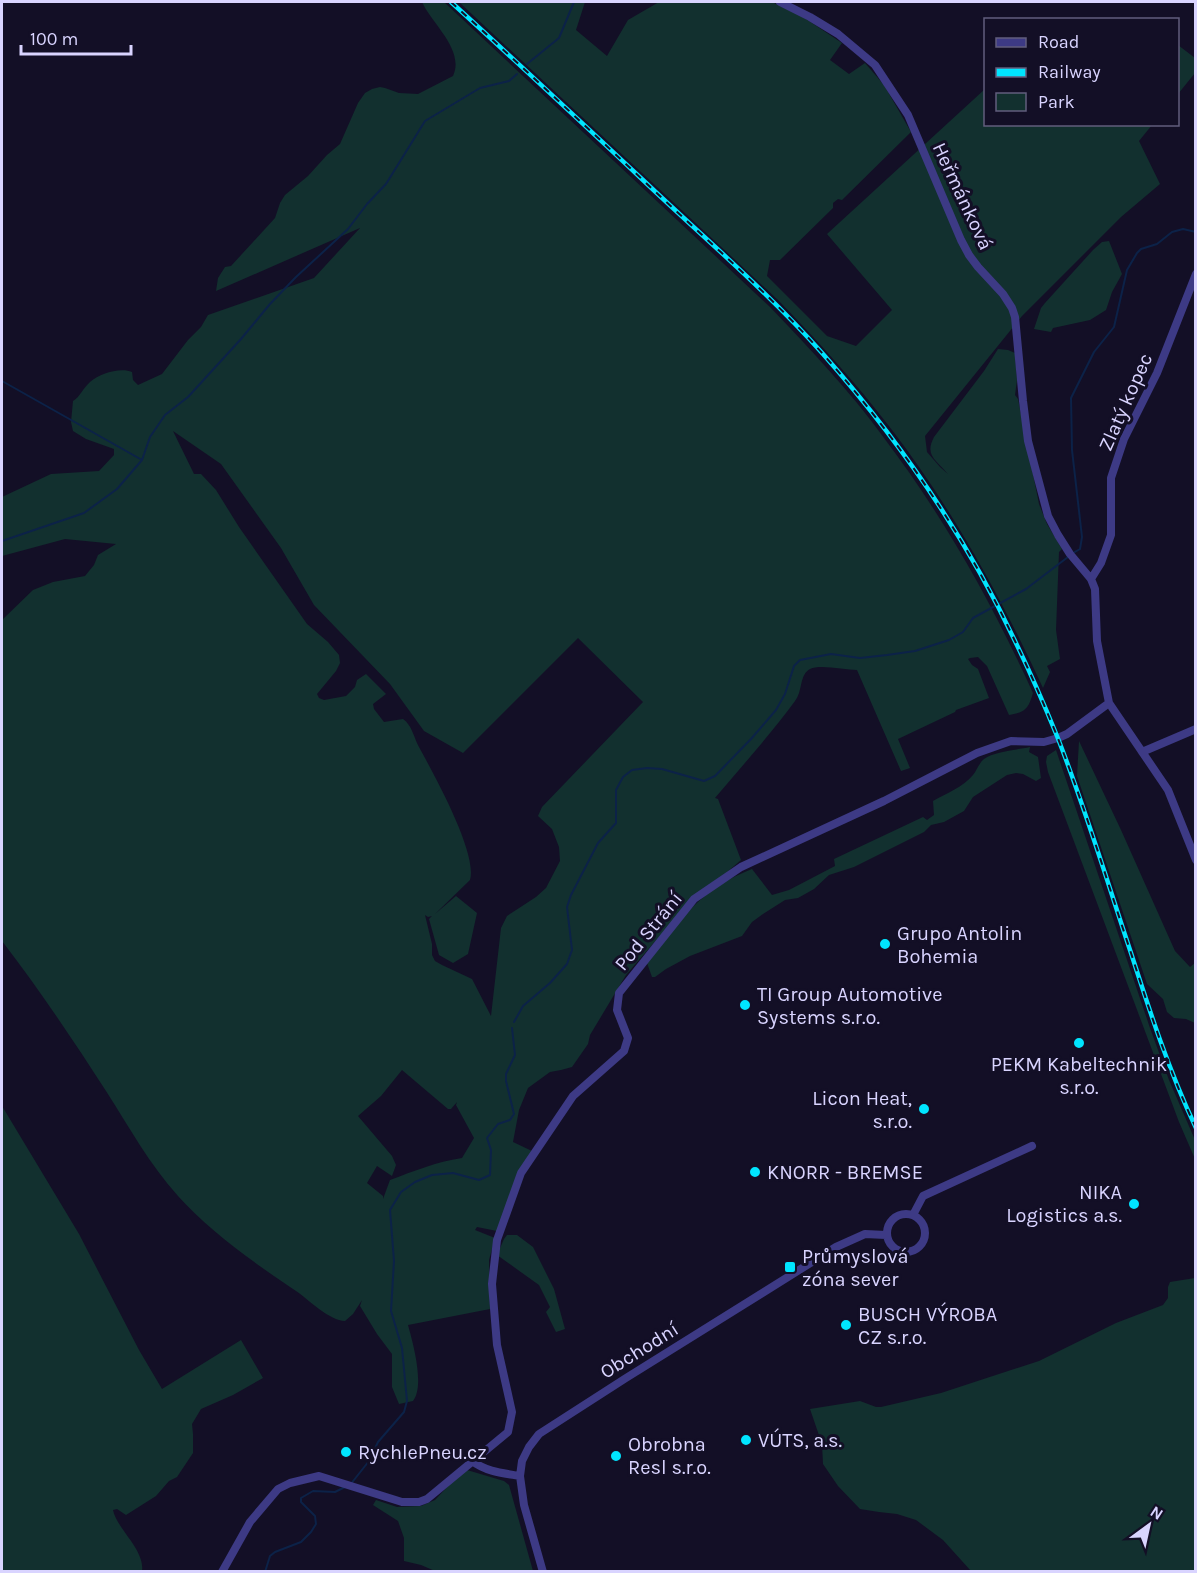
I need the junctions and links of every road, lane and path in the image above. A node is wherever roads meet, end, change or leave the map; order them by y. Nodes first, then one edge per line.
1 (780, 2) edge
2 (1196, 274) edge
3 (1092, 579) junction
4 (1109, 703) junction
5 (1196, 729) edge
6 (1142, 752) junction
7 (1194, 850) edge
8 (1196, 860) edge
9 (1032, 1146) dead end
10 (913, 1215) junction
11 (886, 1235) junction
12 (472, 1461) junction
13 (520, 1476) junction
14 (222, 1572) edge
15 (543, 1572) edge

1 - 3 street, Heřmánková
2 - 3 street, Zlatý kopec
3 - 4 street
4 - 6 street
4 - 12 street, Pod Strání
5 - 6 street
6 - 7 street
7 - 8 street
9 - 10 street
10 - 11 street
10 - 11 street
11 - 13 street, Obchodní
12 - 13 street
12 - 14 street
13 - 15 street, Obchodní

